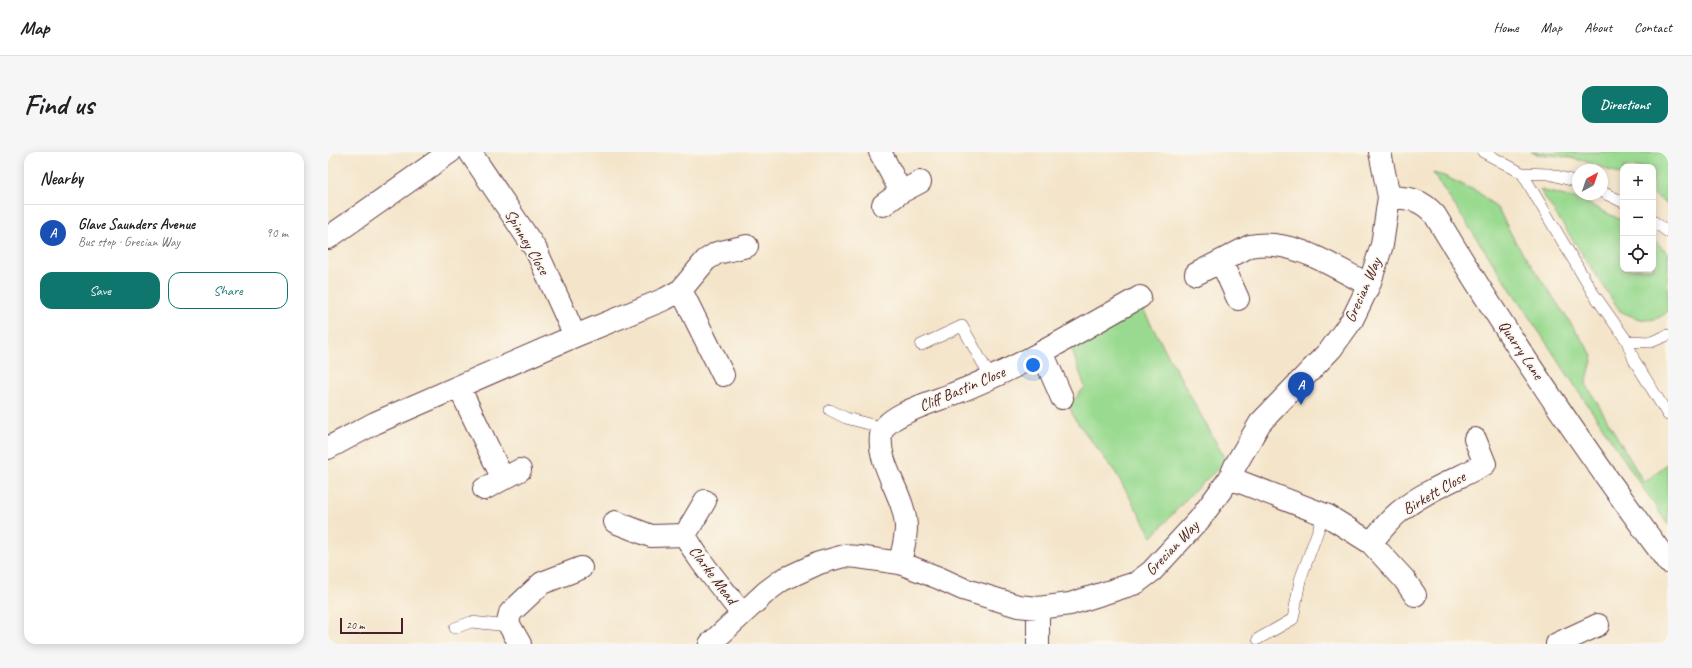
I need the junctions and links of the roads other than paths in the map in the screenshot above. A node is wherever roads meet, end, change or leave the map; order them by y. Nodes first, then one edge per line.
1 (450, 152) edge
2 (470, 152) edge
3 (880, 152) edge
4 (1380, 152) edge
5 (1483, 152) edge
6 (1522, 173) junction
7 (1572, 180) edge
8 (920, 182) dead end
9 (901, 192) junction
10 (1608, 195) edge
11 (1389, 197) junction
12 (1620, 201) edge
13 (884, 205) dead end
14 (1656, 223) edge
15 (1668, 232) edge
16 (328, 238) edge
17 (747, 246) dead end
18 (1221, 261) junction
19 (1196, 274) dead end
20 (1369, 285) junction
21 (681, 290) junction
22 (1140, 297) dead end
23 (1238, 299) dead end
24 (1668, 335) edge
25 (576, 336) junction
26 (1628, 341) junction
27 (921, 345) dead end
28 (1042, 352) junction
29 (723, 375) dead end
30 (991, 378) junction
31 (459, 387) junction
32 (1062, 398) dead end
33 (830, 410) dead end
34 (1668, 415) edge
35 (884, 428) junction
36 (1475, 439) dead end
37 (328, 448) edge
38 (1230, 478) junction
39 (502, 479) dead end
40 (705, 501) dead end
41 (1324, 514) junction
42 (615, 522) dead end
43 (685, 535) junction
44 (1370, 543) junction
45 (1668, 562) edge
46 (900, 563) junction
47 (581, 568) dead end
48 (1415, 595) dead end
49 (1038, 608) junction
50 (742, 614) junction
51 (1598, 625) dead end
52 (455, 628) dead end
53 (515, 635) edge
54 (1258, 639) dead end
55 (710, 644) edge
56 (1038, 644) edge
57 (1557, 644) edge

1 - 16 street
2 - 25 street, Spinney Close
3 - 9 street
4 - 11 street
5 - 6 lane
6 - 7 lane
6 - 26 lane
8 - 9 street
9 - 13 street
10 - 12 lane
11 - 20 street, Grecian Way
11 - 45 street, Quarry Lane
14 - 15 lane
17 - 21 street
18 - 19 street
18 - 20 street
18 - 23 street
20 - 38 street, Grecian Way
21 - 25 street
21 - 29 street
22 - 28 street, Cliff Bastin Close
24 - 26 lane
25 - 31 street
26 - 34 lane
27 - 30 lane
28 - 30 street, Cliff Bastin Close
28 - 32 street
30 - 35 street, Cliff Bastin Close
31 - 37 street
31 - 39 street
33 - 35 lane
35 - 46 street
36 - 44 street, Birkett Close
38 - 41 street
38 - 49 street, Grecian Way
40 - 43 street, Clarke Mead
41 - 44 street
41 - 54 lane
42 - 43 street, Clarke Mead
43 - 50 street, Clarke Mead
44 - 48 street
46 - 49 street, Grecian Way
46 - 50 street, Grecian Way
47 - 53 street
49 - 56 street
50 - 55 street, Grecian Way
51 - 57 street
52 - 53 lane

